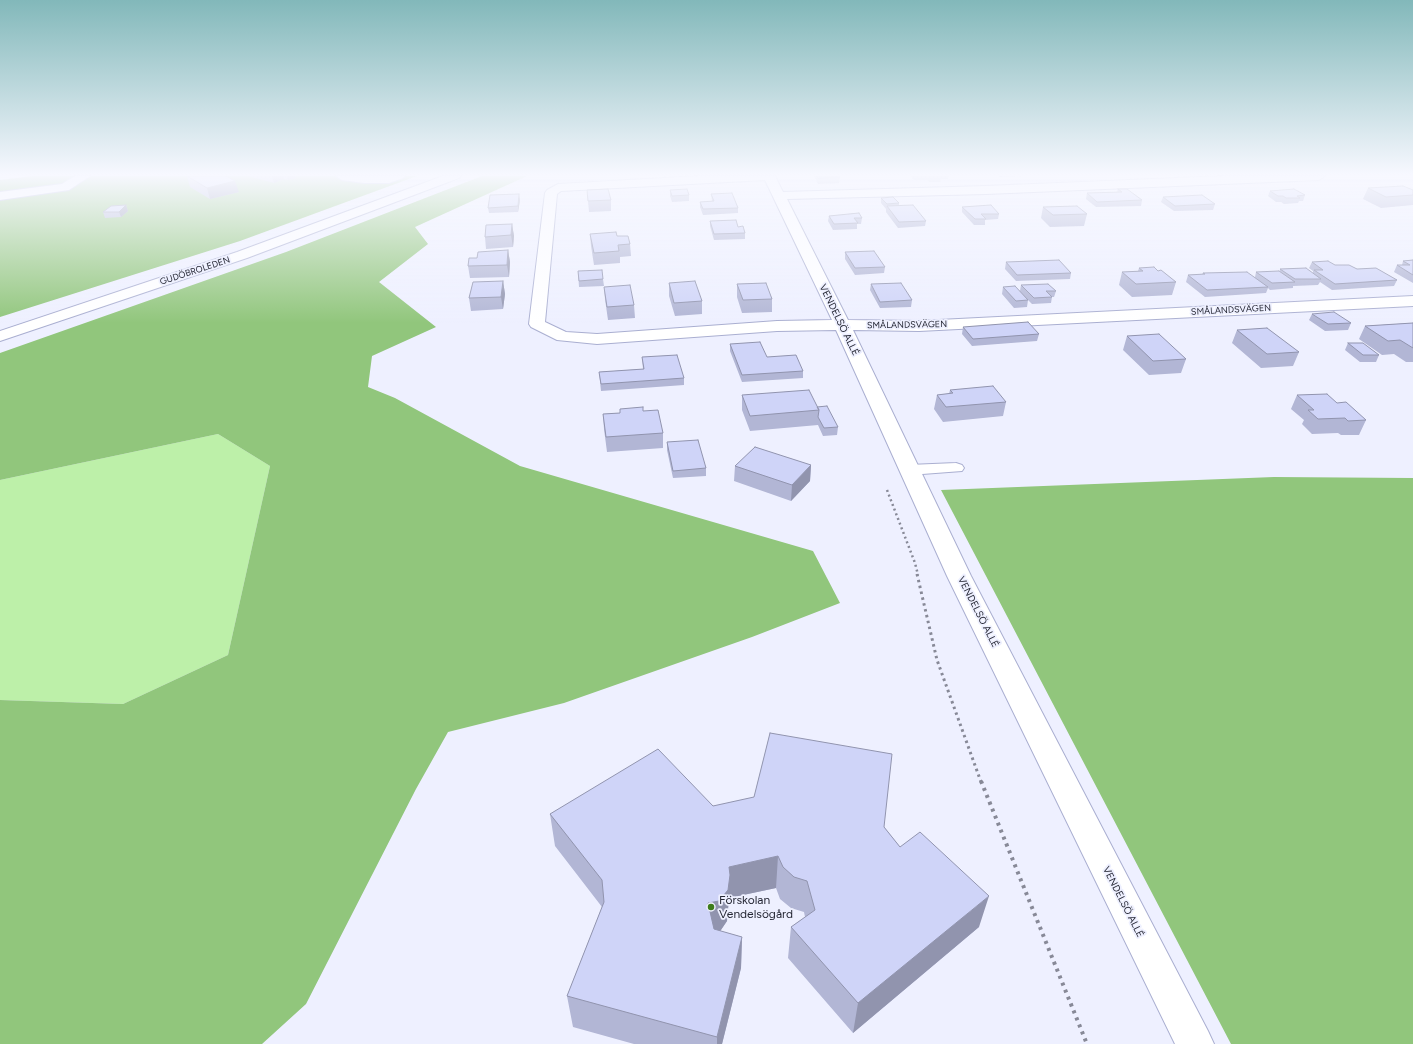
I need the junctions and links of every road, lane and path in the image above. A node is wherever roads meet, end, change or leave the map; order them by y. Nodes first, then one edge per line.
1 (325, 225) edge
2 (548, 225) edge
3 (792, 225) edge
4 (1413, 301) edge
5 (842, 325) junction
6 (0, 336) edge
7 (956, 468) dead end
8 (909, 470) junction
9 (886, 489) dead end
10 (1087, 1044) edge
11 (1195, 1044) edge

1 - 6 street, GUDÖBROLEDEN
2 - 5 street, SMÅLANDSVÄGEN
3 - 5 street, VENDELSÖ ALLÉ
4 - 5 street, SMÅLANDSVÄGEN
5 - 8 street, VENDELSÖ ALLÉ
7 - 8 lane
8 - 11 street, VENDELSÖ ALLÉ
9 - 10 path

